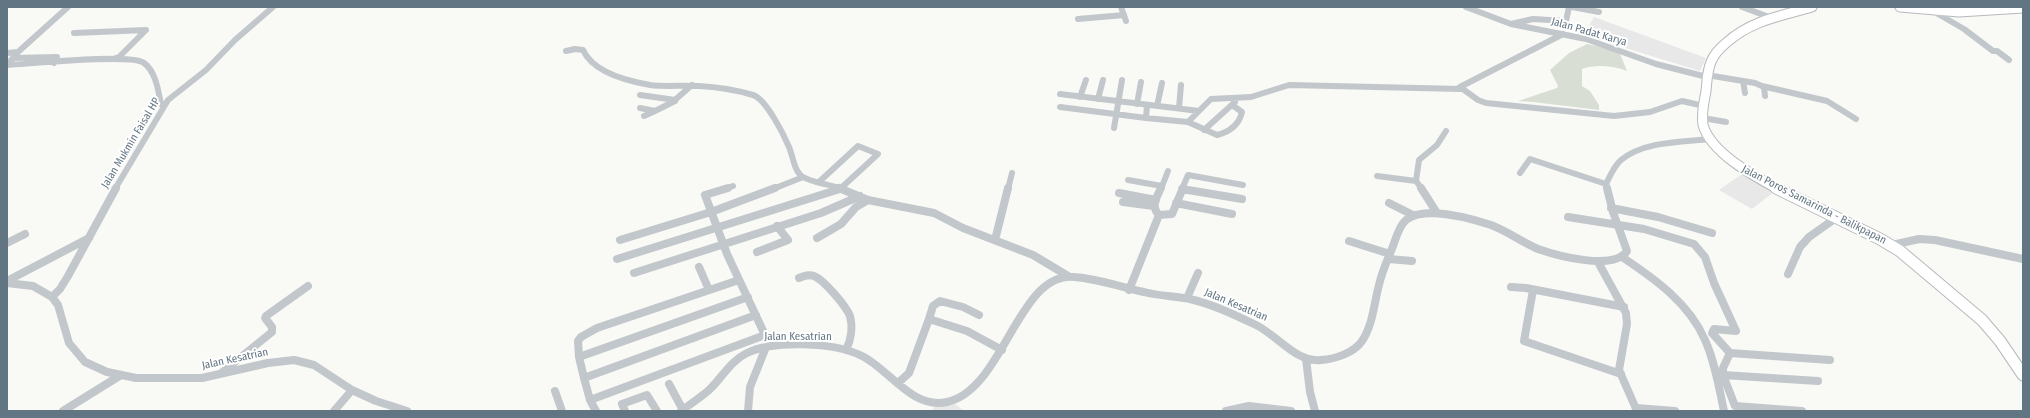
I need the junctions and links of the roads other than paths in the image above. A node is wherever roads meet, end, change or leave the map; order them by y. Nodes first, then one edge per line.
1 (68, 7) edge
2 (273, 7) edge
3 (1121, 7) edge
4 (1466, 7) edge
5 (1571, 7) edge
6 (1742, 7) edge
7 (1813, 7) edge
8 (1900, 7) edge
9 (1913, 7) edge
10 (2023, 8) edge
11 (1929, 10) junction
12 (1600, 12) dead end
13 (1769, 17) junction
14 (1078, 19) dead end
15 (1511, 24) junction
16 (74, 32) dead end
17 (1563, 34) junction
18 (566, 50) dead end
19 (7, 52) edge
20 (18, 52) junction
21 (13, 58) junction
22 (114, 59) junction
23 (2009, 60) dead end
24 (54, 63) junction
25 (7, 65) edge
26 (1707, 76) junction
27 (1086, 80) dead end
28 (1103, 80) dead end
29 (1122, 80) dead end
30 (1743, 81) junction
31 (1142, 82) dead end
32 (1162, 83) dead end
33 (692, 85) junction
34 (1181, 85) dead end
35 (1762, 86) junction
36 (1464, 91) junction
37 (1745, 93) dead end
38 (640, 94) dead end
39 (1060, 94) dead end
40 (1764, 96) dead end
41 (1080, 97) junction
42 (1239, 98) junction
43 (1098, 99) junction
44 (675, 100) junction
45 (1118, 102) junction
46 (1137, 104) junction
47 (1147, 105) junction
48 (1232, 105) junction
49 (164, 106) junction
50 (1158, 106) junction
51 (1704, 106) junction
52 (1060, 107) dead end
53 (640, 108) dead end
54 (1178, 108) junction
55 (655, 111) junction
56 (1199, 111) junction
57 (1116, 114) junction
58 (644, 116) dead end
59 (1146, 118) junction
60 (1703, 118) junction
61 (1856, 119) dead end
62 (1188, 122) junction
63 (1726, 122) dead end
64 (1114, 128) dead end
65 (1204, 130) junction
66 (1446, 131) dead end
67 (1710, 139) junction
68 (1168, 171) dead end
69 (1520, 172) dead end
70 (1012, 174) dead end
71 (1377, 176) dead end
72 (803, 177) junction
73 (1128, 180) dead end
74 (820, 181) junction
75 (1416, 181) junction
76 (1606, 184) junction
77 (1244, 185) dead end
78 (733, 186) dead end
79 (1162, 186) junction
80 (842, 188) junction
81 (1182, 189) junction
82 (1119, 193) dead end
83 (860, 196) junction
84 (1242, 198) dead end
85 (868, 200) junction
86 (1123, 202) dead end
87 (1155, 203) junction
88 (1389, 203) dead end
89 (1176, 204) junction
90 (1611, 208) junction
91 (710, 212) junction
92 (1437, 213) junction
93 (1232, 214) dead end
94 (1159, 215) junction
95 (1413, 215) junction
96 (1568, 217) dead end
97 (1836, 218) junction
98 (1617, 224) junction
99 (777, 226) junction
100 (717, 228) junction
101 (1712, 233) dead end
102 (25, 234) dead end
103 (90, 238) junction
104 (817, 238) dead end
105 (620, 240) dead end
106 (995, 240) junction
107 (1350, 241) dead end
108 (7, 243) edge
109 (722, 243) junction
110 (1892, 245) junction
111 (757, 252) dead end
112 (1390, 257) junction
113 (1622, 257) junction
114 (617, 259) dead end
115 (2023, 259) edge
116 (1412, 261) dead end
117 (1598, 262) junction
118 (699, 267) dead end
119 (634, 272) dead end
120 (1198, 273) dead end
121 (1788, 274) dead end
122 (1069, 276) junction
123 (799, 278) dead end
124 (739, 280) junction
125 (7, 282) edge
126 (308, 286) dead end
127 (1511, 287) dead end
128 (709, 290) junction
129 (1129, 290) junction
130 (1533, 290) junction
131 (52, 297) junction
132 (748, 297) junction
133 (1187, 298) junction
134 (1624, 307) junction
135 (756, 315) junction
136 (979, 315) dead end
137 (929, 319) junction
138 (766, 347) junction
139 (846, 350) junction
140 (1002, 350) junction
141 (1730, 353) junction
142 (579, 357) junction
143 (1306, 359) junction
144 (1830, 360) dead end
145 (2019, 363) edge
146 (1621, 374) junction
147 (121, 375) junction
148 (218, 375) junction
149 (1723, 375) junction
150 (2023, 375) edge
151 (584, 378) junction
152 (1818, 381) dead end
153 (898, 383) junction
154 (669, 384) dead end
155 (352, 390) junction
156 (555, 391) dead end
157 (590, 400) junction
158 (682, 410) edge
159 (1636, 410) edge
160 (63, 411) edge
161 (334, 411) edge
162 (407, 411) edge
163 (562, 411) edge
164 (596, 411) edge
165 (625, 411) edge
166 (657, 411) edge
167 (748, 411) edge
168 (1226, 411) edge
169 (1291, 411) edge
170 (1315, 411) edge
171 (1675, 411) edge
172 (1724, 411) edge
173 (1802, 411) edge

1 - 20 street
2 - 49 street, Jalan Mukmin Faisal HP
3 - 14 street
4 - 15 street, Jalan Padat Karya
5 - 12 street
5 - 15 street
6 - 13 street
7 - 13 highway, Jalan Poros Samarinda - Balikpapan
8 - 11 highway
9 - 11 highway
10 - 11 highway
11 - 23 street
13 - 26 highway, Jalan Poros Samarinda - Balikpapan
15 - 17 street, Jalan Padat Karya
16 - 22 street
17 - 26 street, Jalan Padat Karya
17 - 36 street
18 - 33 street
19 - 20 street
20 - 21 street
21 - 24 street
21 - 25 street
22 - 24 street
22 - 49 street
24 - 25 street
26 - 30 street, Jalan Padat Karya
26 - 51 highway, Jalan Poros Samarinda - Balikpapan
27 - 41 street
28 - 43 street
29 - 45 street
30 - 35 street, Jalan Padat Karya
30 - 37 street
31 - 46 street
32 - 50 street
33 - 44 street
33 - 72 street
34 - 54 street
35 - 40 street
35 - 61 street, Jalan Padat Karya
36 - 42 street
36 - 51 street
38 - 44 street
39 - 41 street
41 - 43 street
42 - 48 street
42 - 56 street
43 - 45 street
44 - 55 street
45 - 46 street
45 - 57 street
46 - 47 street
47 - 50 street
47 - 59 street
48 - 65 street
48 - 65 street
49 - 103 street, Jalan Mukmin Faisal HP
50 - 54 street
51 - 60 highway, Jalan Poros Samarinda - Balikpapan
52 - 57 street
53 - 55 street
54 - 56 street
55 - 58 street
56 - 62 street
57 - 59 street
57 - 64 street
59 - 62 street
60 - 63 street
60 - 67 highway, Jalan Poros Samarinda - Balikpapan
62 - 65 street
66 - 75 street
67 - 76 street
67 - 97 highway, Jalan Poros Samarinda - Balikpapan
68 - 79 street
69 - 76 street
70 - 106 street
71 - 75 street
72 - 74 street
72 - 91 street
73 - 79 street
74 - 80 street
74 - 80 street
75 - 92 street
76 - 90 street
77 - 81 street
78 - 91 street
79 - 87 street
80 - 83 street
80 - 100 street
81 - 84 street
81 - 89 street
82 - 87 street
83 - 85 street
83 - 99 street
85 - 104 street
85 - 106 street
86 - 87 street
87 - 94 street
88 - 95 street
89 - 93 street
89 - 94 street
90 - 98 street
90 - 101 street
91 - 100 street
91 - 105 street
92 - 95 street
92 - 117 street
94 - 129 street
95 - 112 street
96 - 98 street
97 - 110 highway, Jalan Poros Samarinda - Balikpapan
97 - 121 street
98 - 113 street
98 - 141 street
99 - 109 street
99 - 111 street
100 - 109 street
100 - 114 street
102 - 108 street
103 - 125 street
103 - 131 street, Jalan Mukmin Faisal HP
106 - 122 street
107 - 112 street
109 - 119 street
109 - 124 street
110 - 115 street
110 - 145 highway, Jalan Poros Samarinda - Balikpapan
112 - 116 street
112 - 143 street
113 - 117 street
113 - 172 street
117 - 134 street
118 - 128 street
120 - 133 street
122 - 129 street, Jalan Kesatrian
122 - 140 street, Jalan Kesatrian
123 - 139 street
124 - 128 street
124 - 132 street
125 - 131 street
126 - 148 street
127 - 130 street
128 - 142 street
129 - 133 street, Jalan Kesatrian
130 - 134 street
130 - 146 street
131 - 147 street, Jalan Kesatrian
132 - 135 street
132 - 142 street
133 - 143 street, Jalan Kesatrian
134 - 146 street
135 - 151 street
135 - 157 street
136 - 137 street
137 - 140 street
137 - 153 street
138 - 139 street, Jalan Kesatrian
138 - 158 street, Jalan Kesatrian
138 - 167 street
139 - 153 street, Jalan Kesatrian
140 - 153 street, Jalan Kesatrian
141 - 144 street
141 - 149 street
142 - 151 street
143 - 170 street
145 - 150 highway, Jalan Poros Samarinda - Balikpapan
146 - 159 street
147 - 148 street, Jalan Kesatrian
147 - 160 street
148 - 155 street, Jalan Kesatrian
149 - 152 street
149 - 173 street
151 - 157 street
154 - 158 street
155 - 161 street
155 - 162 street, Jalan Kesatrian
156 - 163 street
157 - 164 street
159 - 171 street
165 - 166 street
168 - 169 street

